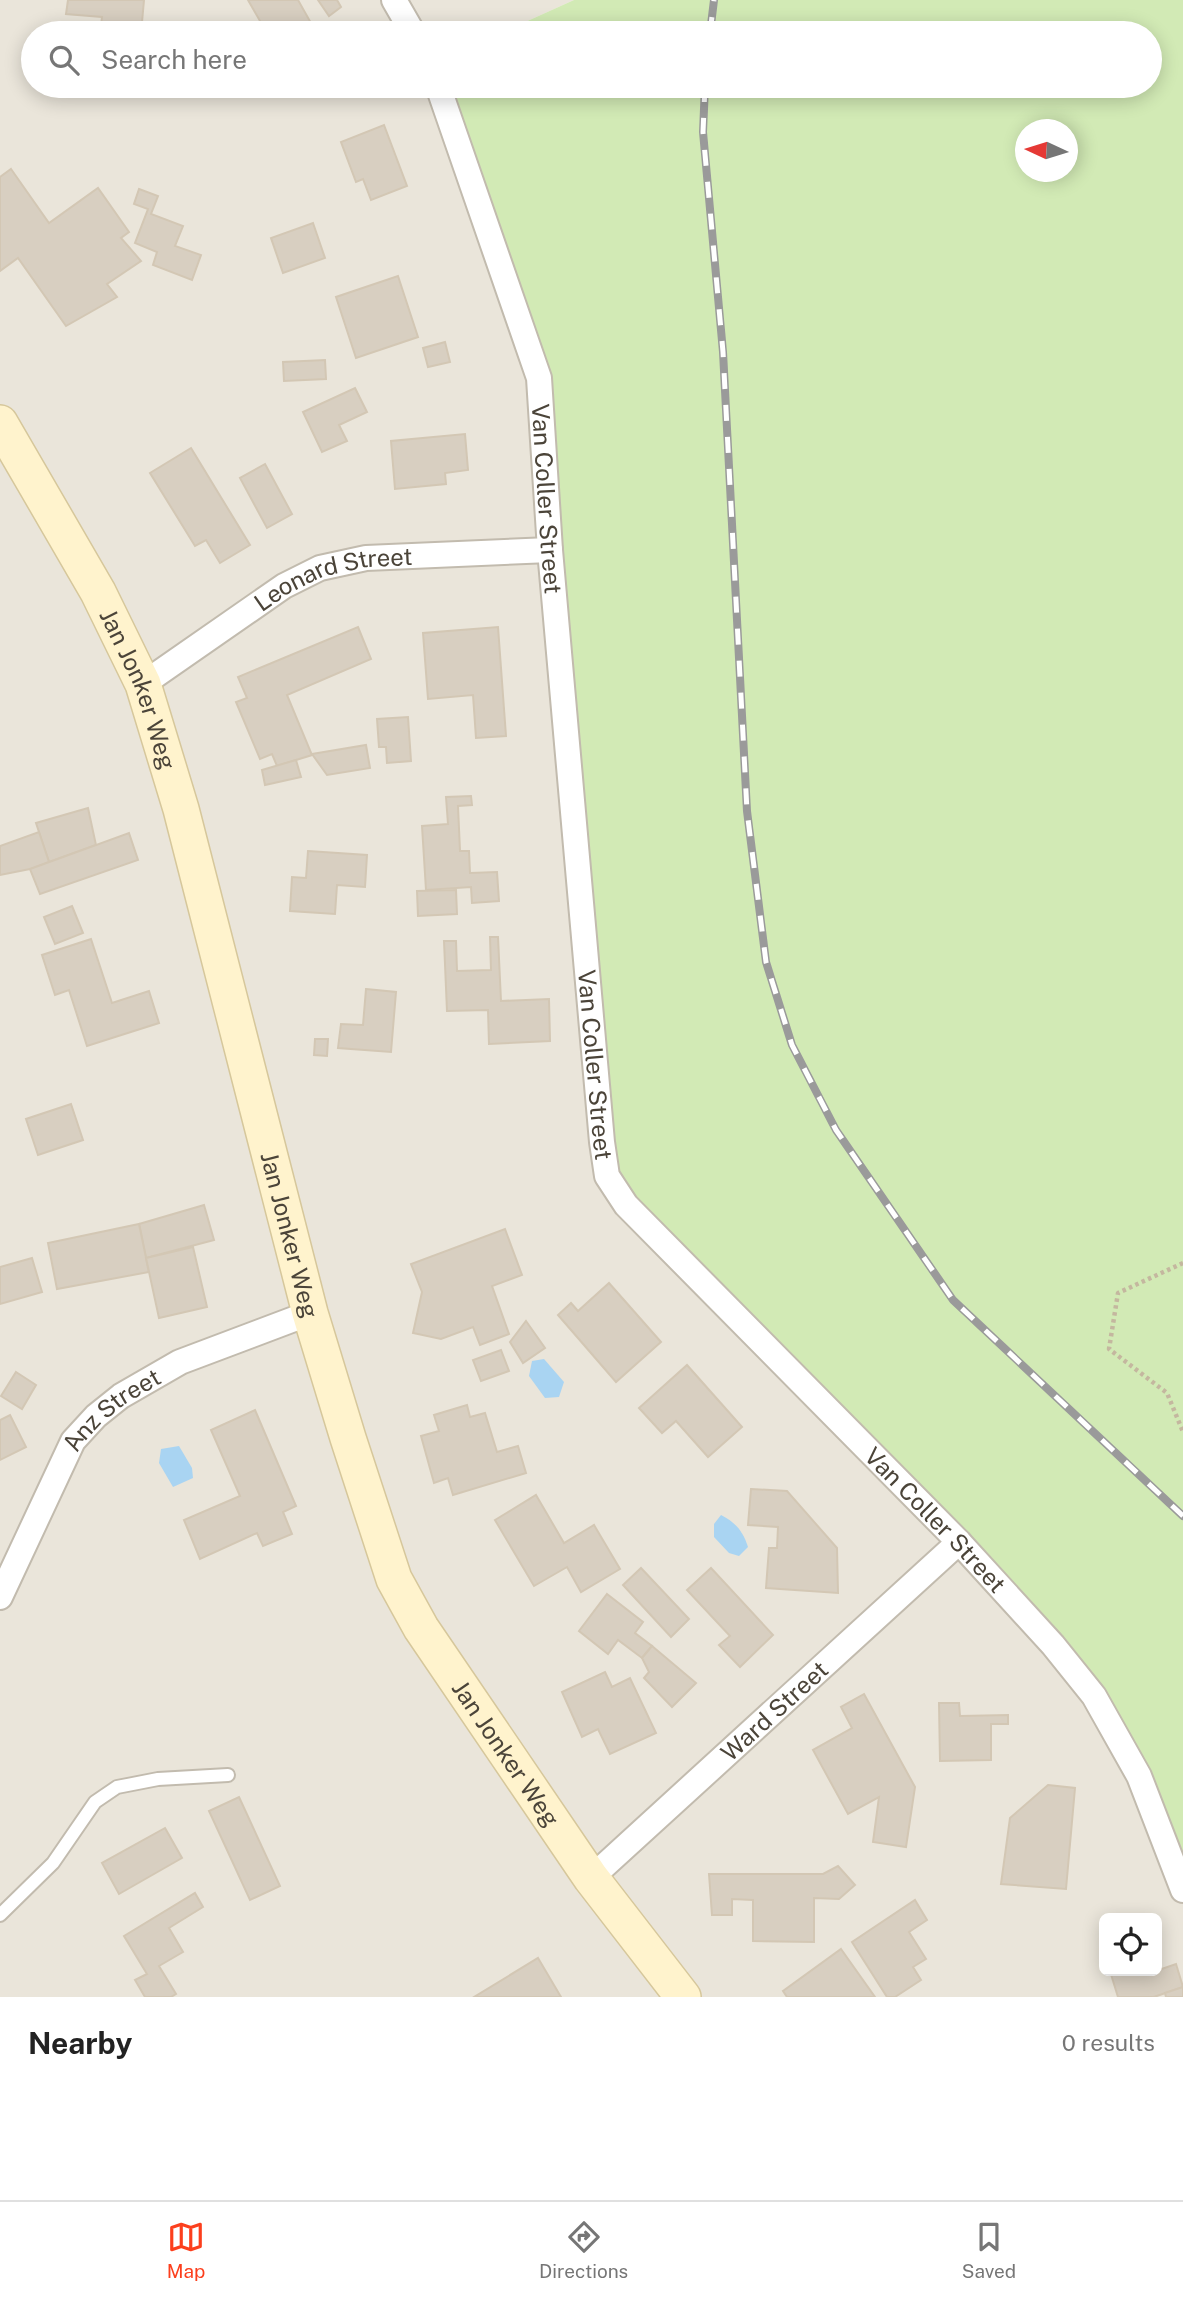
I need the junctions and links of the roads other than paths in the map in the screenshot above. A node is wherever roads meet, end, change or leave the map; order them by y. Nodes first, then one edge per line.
1 (394, 0) edge
2 (406, 21) edge
3 (442, 98) edge
4 (0, 423) edge
5 (550, 550) junction
6 (143, 684) junction
7 (310, 1313) junction
8 (959, 1542) junction
9 (0, 1597) edge
10 (228, 1775) dead end
11 (591, 1878) junction
12 (1183, 1890) edge
13 (0, 1914) edge
14 (683, 1997) edge

1 - 2 street
3 - 5 street, Van Coller Street
4 - 6 main road, Jan Jonker Weg
5 - 6 street, Leonard Street
5 - 8 street, Van Coller Street
6 - 7 main road, Jan Jonker Weg
7 - 9 street, Anz Street
7 - 11 main road, Jan Jonker Weg
8 - 11 street, Ward Street
8 - 12 street, Van Coller Street
10 - 13 lane
11 - 14 main road, Jan Jonker Weg

